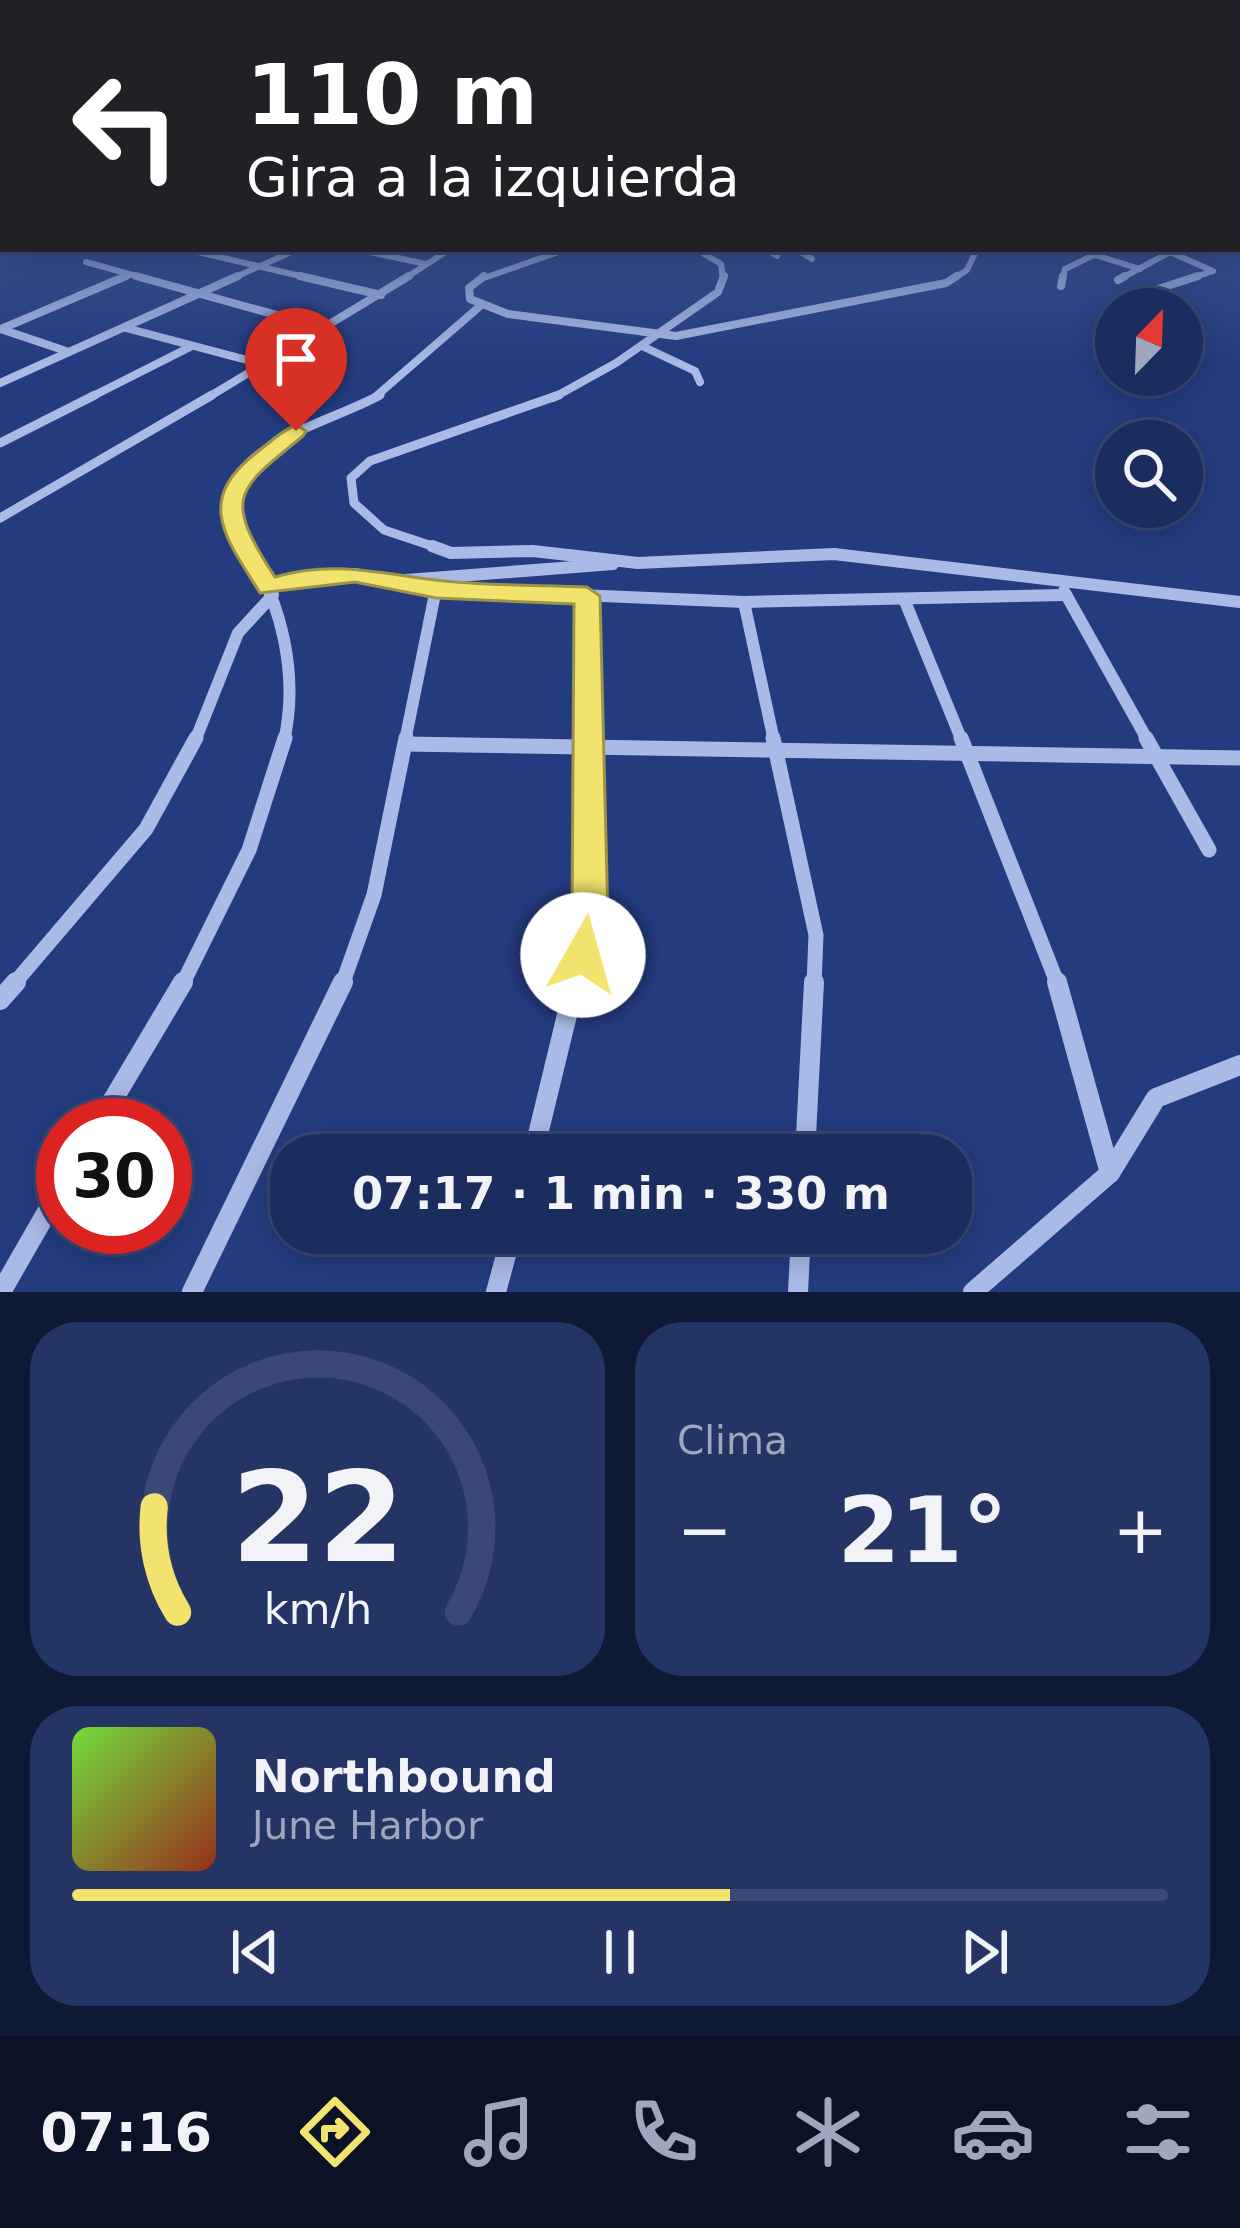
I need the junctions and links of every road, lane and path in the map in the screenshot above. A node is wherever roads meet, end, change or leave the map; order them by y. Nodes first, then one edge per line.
1 (197, 252) edge
2 (291, 252) edge
3 (370, 252) edge
4 (445, 252) edge
5 (558, 252) edge
6 (700, 252) edge
7 (771, 252) edge
8 (801, 252) edge
9 (976, 252) edge
10 (1100, 252) edge
11 (1164, 252) edge
12 (1171, 252) edge
13 (1094, 255) junction
14 (777, 256) dead end
15 (812, 259) dead end
16 (86, 262) dead end
17 (426, 264) junction
18 (255, 267) junction
19 (1140, 268) junction
20 (128, 275) junction
21 (1118, 280) dead end
22 (1061, 286) dead end
23 (1161, 288) edge
24 (195, 296) junction
25 (382, 296) junction
26 (479, 307) junction
27 (125, 327) junction
28 (1, 329) edge
29 (326, 329) junction
30 (658, 334) junction
31 (192, 346) junction
32 (642, 346) junction
33 (69, 352) junction
34 (266, 365) junction
35 (700, 382) dead end
36 (0, 383) edge
37 (0, 443) edge
38 (0, 518) edge
39 (638, 563) junction
40 (1070, 579) junction
41 (399, 580) junction
42 (436, 589) junction
43 (271, 591) junction
44 (1062, 595) junction
45 (587, 596) junction
46 (904, 599) junction
47 (1234, 600) edge
48 (744, 602) junction
49 (1240, 616) edge
50 (406, 744) junction
51 (589, 747) junction
52 (778, 750) junction
53 (969, 753) junction
54 (1157, 757) junction
55 (1240, 758) edge
56 (1209, 850) dead end
57 (0, 1000) edge
58 (1240, 1065) edge
59 (115, 1098) edge
60 (538, 1134) edge
61 (806, 1134) edge
62 (1111, 1173) junction
63 (36, 1231) edge
64 (506, 1254) edge
65 (800, 1254) edge
66 (1, 1292) edge
67 (192, 1292) edge
68 (496, 1292) edge
69 (798, 1292) edge
70 (973, 1292) edge

1 - 18 street
2 - 18 street
3 - 17 street
4 - 17 street
5 - 26 street
6 - 30 street
7 - 14 street
8 - 15 street
9 - 30 street
10 - 13 street
11 - 19 street
12 - 23 street
13 - 19 street
13 - 22 street
16 - 20 street
17 - 25 street
18 - 24 street
18 - 25 street
19 - 21 street
20 - 24 street
20 - 28 street
24 - 27 street
24 - 29 street
25 - 29 street
26 - 30 street
26 - 43 street
27 - 31 street
27 - 33 street
28 - 33 street
29 - 34 street
30 - 32 street
31 - 34 street
31 - 37 street
32 - 35 street
32 - 39 street
33 - 36 street
34 - 38 street
39 - 40 street
39 - 41 street
40 - 44 street
40 - 47 street
41 - 42 street
41 - 43 street
42 - 45 street
42 - 50 street
43 - 57 street
43 - 59 street
44 - 46 street
44 - 54 street
45 - 48 street
45 - 51 street
46 - 48 street
46 - 53 street
47 - 49 street
48 - 52 street
50 - 51 street
50 - 67 street
51 - 52 street
51 - 60 street
52 - 53 street
52 - 61 street
53 - 54 street
53 - 62 street
54 - 55 street
54 - 56 street
58 - 62 street
62 - 70 street
63 - 66 street
64 - 68 street
65 - 69 street

